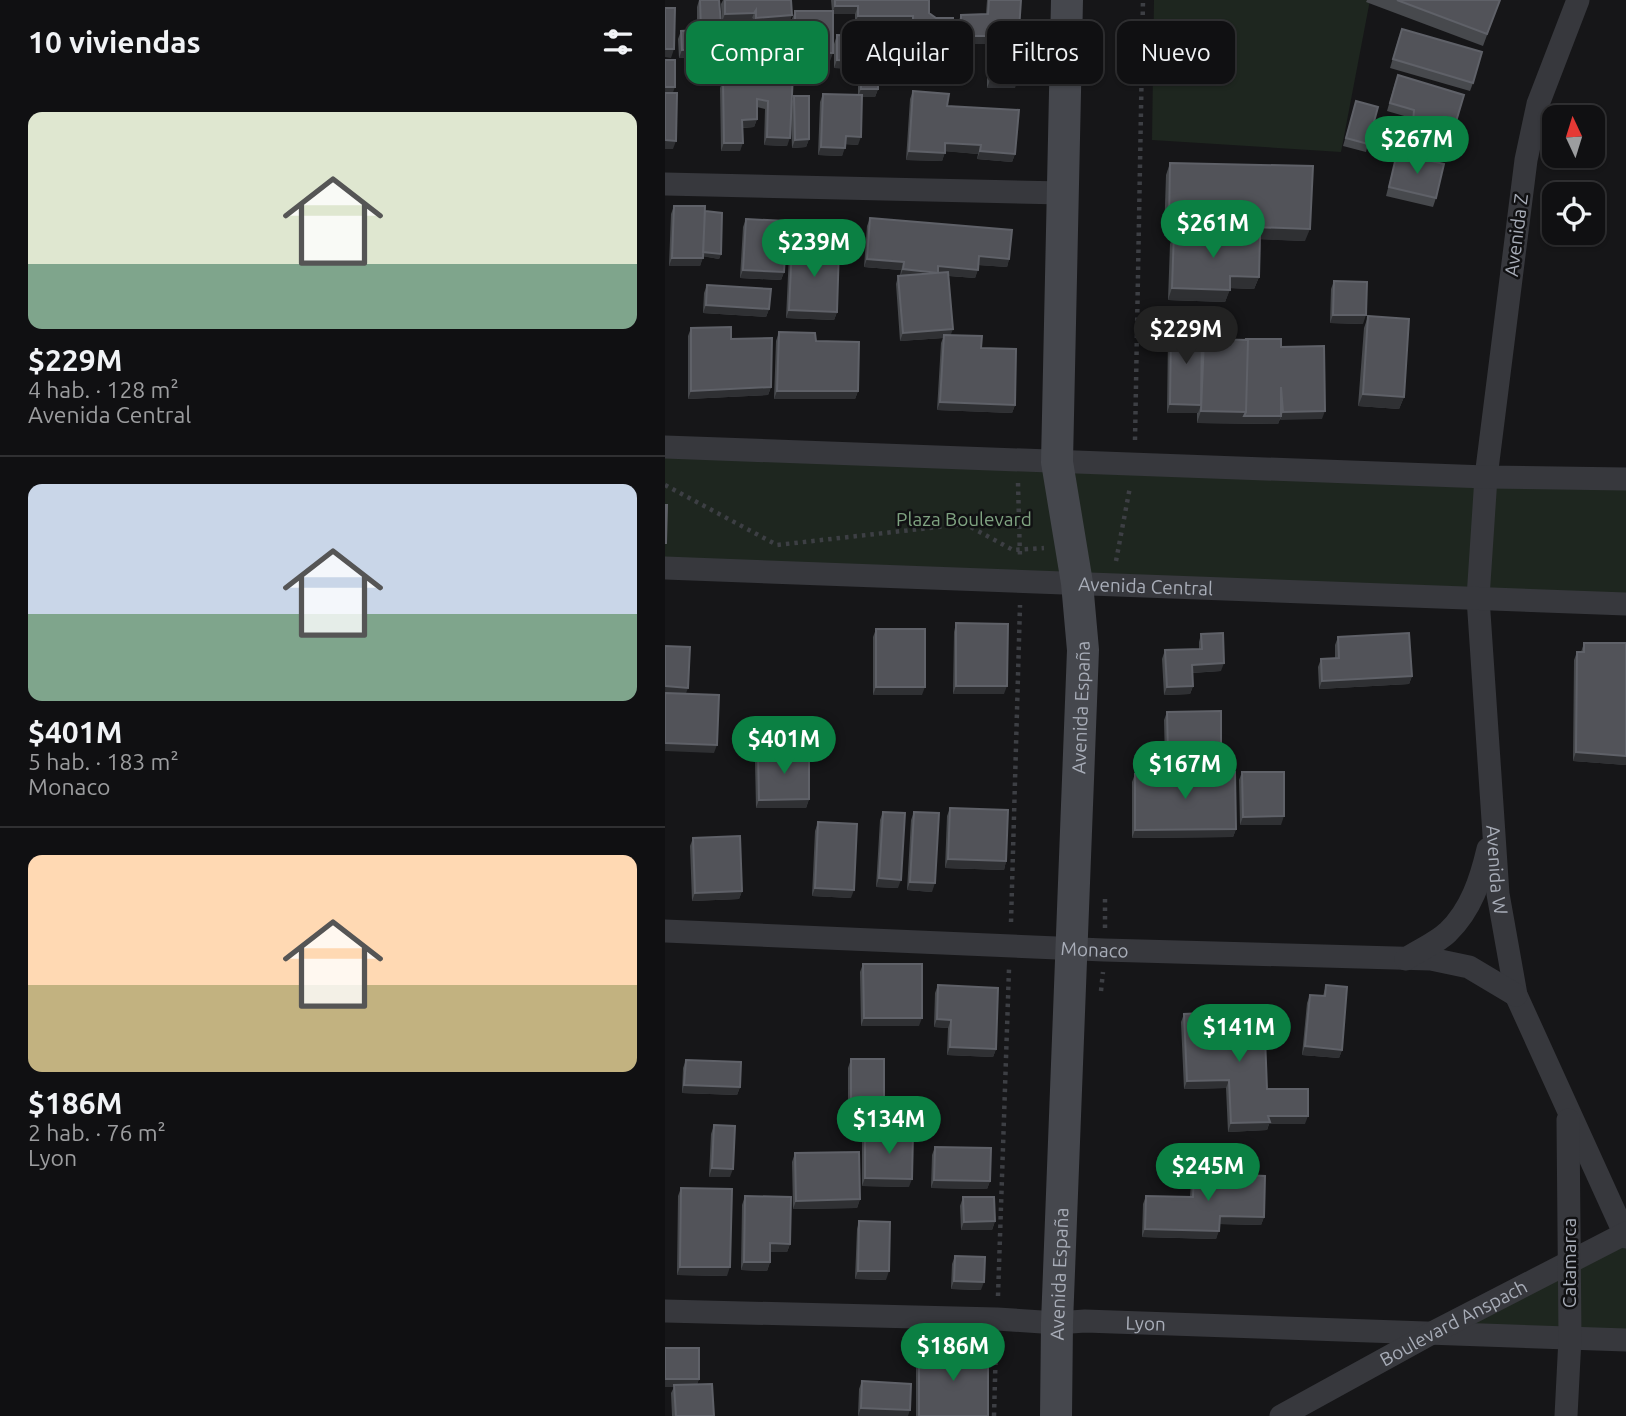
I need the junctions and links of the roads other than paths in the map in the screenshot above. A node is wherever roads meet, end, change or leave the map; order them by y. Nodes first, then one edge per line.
1 (1067, 0) edge
2 (1578, 0) edge
3 (665, 184) edge
4 (1063, 193) junction
5 (665, 447) edge
6 (1057, 461) junction
7 (1486, 477) junction
8 (1626, 479) edge
9 (665, 568) edge
10 (1077, 583) junction
11 (1478, 598) junction
12 (1626, 604) edge
13 (1494, 826) junction
14 (665, 931) edge
15 (1072, 948) junction
16 (1406, 959) junction
17 (1516, 995) junction
18 (1568, 1110) junction
19 (1625, 1235) edge
20 (1570, 1262) junction
21 (665, 1311) edge
22 (1057, 1324) junction
23 (1432, 1333) junction
24 (1570, 1338) junction
25 (1626, 1340) edge
26 (1056, 1416) edge
27 (1281, 1416) edge
28 (1566, 1416) edge

1 - 4 main road, Avenida España
2 - 7 street, Avenida Z
3 - 4 street
4 - 6 main road, Avenida España
5 - 6 street
6 - 7 street
6 - 10 main road, Avenida España
7 - 8 street
7 - 11 street, Avenida W
9 - 10 street, Avenida Central
10 - 11 street, Avenida Central
10 - 15 main road, Avenida España
11 - 12 street, Avenida Central
11 - 13 street, Avenida W
13 - 16 street
13 - 17 street, Avenida W
14 - 15 street, Monaco
15 - 16 street, Monaco
15 - 22 main road, Avenida España
16 - 17 street, Monaco
17 - 18 street, Avenida W
18 - 19 street, Avenida W
18 - 20 street, Catamarca
19 - 20 street, Boulevard Anspach
20 - 23 street, Boulevard Anspach
20 - 24 street, Catamarca
21 - 22 street, Lyon
22 - 23 street, Lyon
22 - 26 main road, Avenida España
23 - 24 street, Lyon
23 - 27 street, Boulevard Anspach
24 - 25 street, Lyon
24 - 28 street, Catamarca

